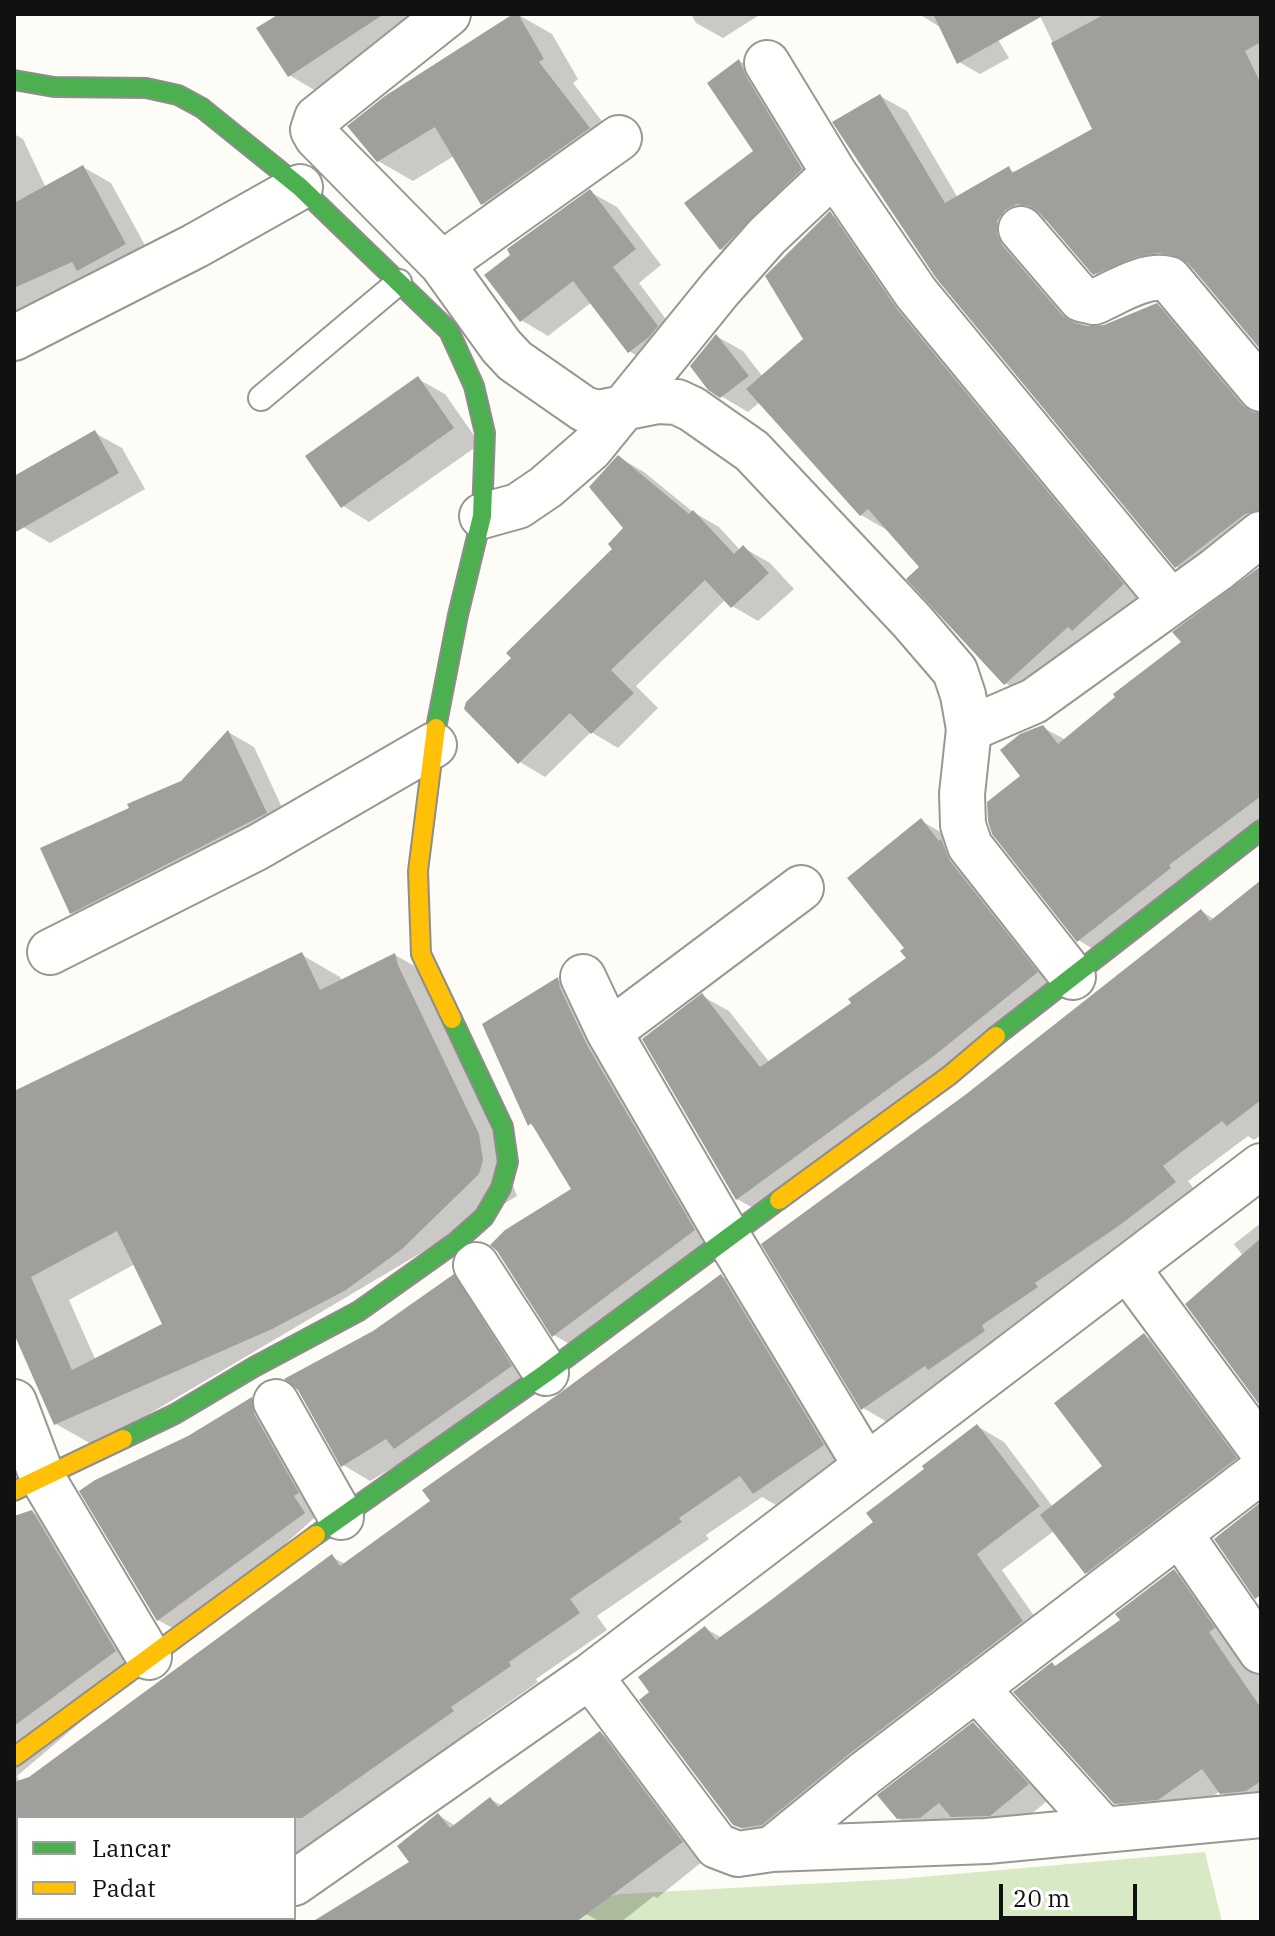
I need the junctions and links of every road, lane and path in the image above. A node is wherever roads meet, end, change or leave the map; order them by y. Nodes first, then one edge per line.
1 (448, 14) edge
2 (767, 63) dead end
3 (14, 80) edge
4 (619, 138) dead end
5 (834, 173) junction
6 (300, 187) junction
7 (1021, 229) dead end
8 (442, 264) junction
9 (399, 282) junction
10 (14, 338) edge
11 (1261, 389) edge
12 (261, 398) dead end
13 (619, 410) junction
14 (482, 516) junction
15 (1261, 534) edge
16 (1170, 601) junction
17 (969, 729) junction
18 (434, 745) junction
19 (1261, 830) edge
20 (801, 888) dead end
21 (50, 952) dead end
22 (583, 977) dead end
23 (1073, 977) junction
24 (609, 1032) junction
25 (1261, 1166) edge
26 (728, 1237) junction
27 (476, 1265) dead end
28 (1128, 1269) junction
29 (546, 1373) junction
30 (14, 1402) edge
31 (276, 1402) dead end
32 (1261, 1449) edge
33 (866, 1466) junction
34 (1261, 1471) edge
35 (28, 1485) edge
36 (341, 1517) junction
37 (1180, 1534) junction
38 (1261, 1651) edge
39 (149, 1657) junction
40 (590, 1676) junction
41 (976, 1688) junction
42 (14, 1757) edge
43 (1261, 1815) edge
44 (1102, 1828) junction
45 (772, 1849) junction
46 (296, 1882) edge

1 - 8 street
2 - 5 street
3 - 6 street
4 - 8 street
5 - 13 street
5 - 16 street
6 - 9 street
6 - 10 street
7 - 11 street
8 - 13 street
9 - 12 lane
9 - 14 street
13 - 14 street
13 - 17 street
14 - 18 street
15 - 16 street
16 - 17 street
17 - 23 street
18 - 21 street
18 - 35 street
19 - 23 street
20 - 24 street
22 - 24 street
23 - 26 street
24 - 26 street
25 - 28 street
26 - 29 street
26 - 33 street
27 - 29 street
28 - 32 street
28 - 33 street
29 - 36 street
30 - 35 street
31 - 36 street
33 - 40 street
34 - 37 street
35 - 39 street
36 - 39 street
37 - 38 street
37 - 41 street
39 - 42 street
40 - 45 street
40 - 46 street
41 - 44 street
41 - 45 street
43 - 44 street
44 - 45 street

